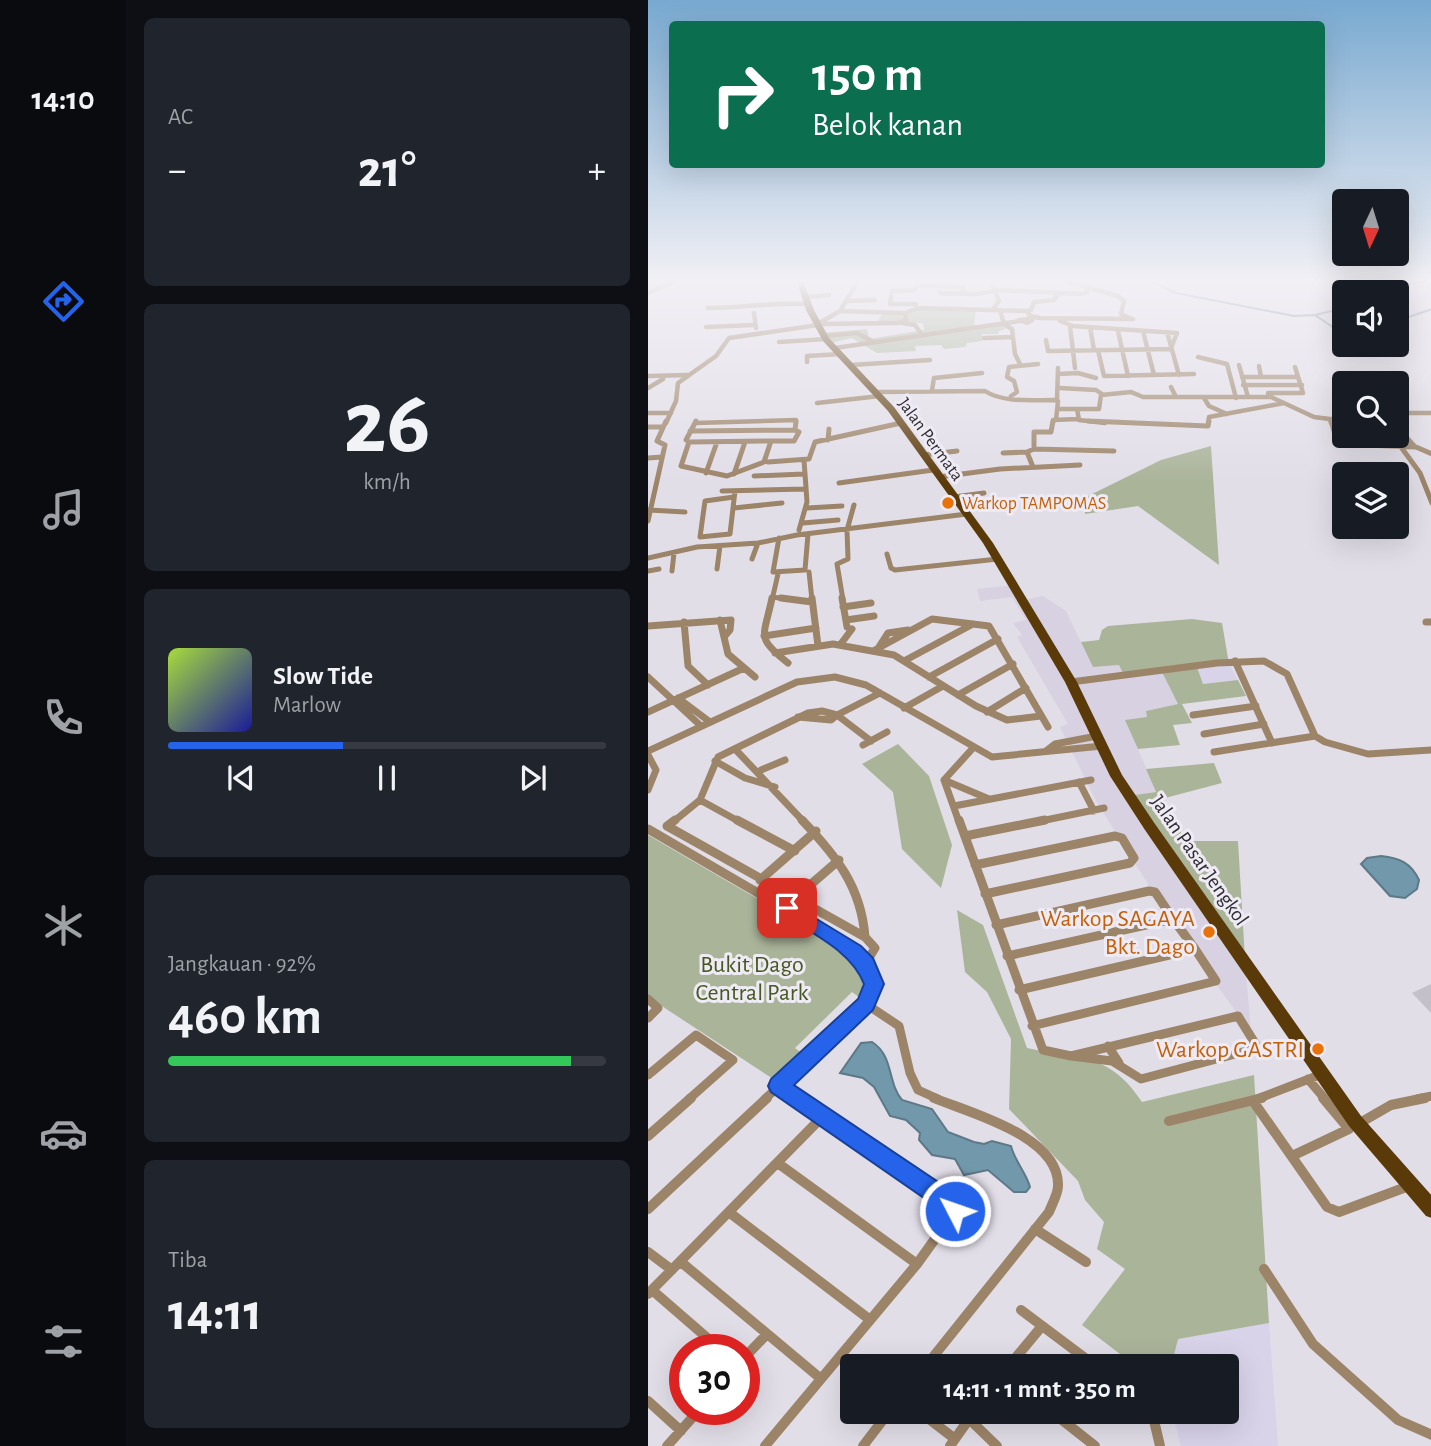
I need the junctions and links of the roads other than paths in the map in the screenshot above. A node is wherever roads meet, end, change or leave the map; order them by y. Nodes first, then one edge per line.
1 (721, 348) edge
2 (835, 348) edge
3 (846, 348) edge
4 (1015, 348) edge
5 (1048, 348) edge
6 (1160, 348) edge
7 (1171, 348) edge
8 (1122, 349) junction
9 (1148, 349) junction
10 (1073, 350) junction
11 (1096, 350) junction
12 (838, 351) junction
13 (1198, 357) dead end
14 (930, 360) dead end
15 (807, 362) dead end
16 (1020, 364) junction
17 (1038, 364) dead end
18 (851, 365) junction
19 (1239, 365) dead end
20 (1259, 366) dead end
21 (1277, 367) dead end
22 (1295, 367) dead end
23 (1075, 368) dead end
24 (982, 373) dead end
25 (1194, 374) dead end
26 (689, 375) junction
27 (1154, 375) junction
28 (1179, 375) junction
29 (648, 376) edge
30 (1128, 376) junction
31 (1242, 377) junction
32 (1261, 377) junction
33 (1280, 377) junction
34 (1298, 377) junction
35 (664, 378) junction
36 (1096, 378) dead end
37 (1244, 385) junction
38 (1302, 385) junction
39 (1171, 387) dead end
40 (648, 388) edge
41 (1060, 388) junction
42 (932, 390) junction
43 (878, 394) junction
44 (1102, 394) junction
45 (1247, 395) junction
46 (1011, 396) junction
47 (1176, 397) junction
48 (1204, 398) junction
49 (1236, 398) junction
50 (1057, 400) junction
51 (817, 403) dead end
52 (1285, 403) junction
53 (1057, 409) junction
54 (1077, 409) junction
55 (648, 413) edge
56 (671, 413) junction
57 (1409, 413) edge
58 (1228, 414) junction
59 (1431, 414) edge
60 (1078, 419) junction
61 (1330, 419) joint
62 (1056, 420) junction
63 (901, 423) junction
64 (1332, 425) edge
65 (662, 426) junction
66 (648, 427) edge
67 (829, 429) dead end
68 (795, 430) junction
69 (690, 431) junction
70 (796, 440) junction
71 (828, 440) junction
72 (689, 442) junction
73 (717, 442) junction
74 (745, 442) junction
75 (771, 442) junction
76 (1409, 442) edge
77 (814, 443) junction
78 (1409, 447) edge
79 (1416, 447) junction
80 (1402, 448) edge
81 (1034, 449) junction
82 (957, 451) dead end
83 (1114, 451) dead end
84 (1027, 452) junction
85 (1003, 453) dead end
86 (1431, 454) edge
87 (923, 455) junction
88 (648, 457) edge
89 (662, 457) junction
90 (804, 460) junction
91 (768, 462) dead end
92 (1080, 465) dead end
93 (1033, 467) junction
94 (706, 473) junction
95 (734, 474) junction
96 (804, 474) junction
97 (936, 474) junction
98 (754, 476) dead end
99 (648, 483) edge
100 (658, 483) junction
101 (839, 483) dead end
102 (805, 489) junction
103 (722, 491) dead end
104 (984, 493) dead end
105 (734, 494) junction
106 (954, 497) junction
107 (782, 503) dead end
108 (1431, 503) edge
109 (854, 505) dead end
110 (842, 506) dead end
111 (734, 508) junction
112 (807, 508) junction
113 (650, 510) edge
114 (685, 512) dead end
115 (967, 514) junction
116 (838, 520) dead end
117 (648, 521) edge
118 (803, 523) junction
119 (799, 530) dead end
120 (847, 530) junction
121 (808, 534) junction
122 (779, 538) junction
123 (758, 543) junction
124 (720, 546) junction
125 (674, 553) junction
126 (887, 554) dead end
127 (648, 558) edge
128 (752, 559) dead end
129 (998, 559) junction
130 (659, 569) dead end
131 (717, 569) dead end
132 (648, 571) edge
133 (672, 571) dead end
134 (809, 572) dead end
135 (778, 574) dead end
136 (772, 597) junction
137 (812, 602) junction
138 (871, 603) dead end
139 (843, 607) junction
140 (874, 616) dead end
141 (684, 622) junction
142 (973, 624) junction
143 (848, 625) junction
144 (648, 626) edge
145 (816, 628) junction
146 (764, 636) junction
147 (998, 639) junction
148 (840, 645) junction
149 (818, 646) junction
150 (875, 649) junction
151 (775, 653) junction
152 (904, 661) junction
153 (1235, 661) junction
154 (788, 663) dead end
155 (1013, 664) junction
156 (744, 668) junction
157 (648, 677) edge
158 (755, 677) dead end
159 (929, 677) junction
160 (1071, 682) junction
161 (708, 685) junction
162 (943, 686) junction
163 (1027, 688) junction
164 (880, 693) junction
165 (958, 695) junction
166 (674, 699) junction
167 (1256, 706) junction
168 (904, 708) junction
169 (648, 712) edge
170 (988, 712) junction
171 (837, 715) junction
172 (1193, 715) dead end
173 (1041, 716) junction
174 (710, 722) junction
175 (1264, 724) junction
176 (701, 726) junction
177 (1048, 727) dead end
178 (887, 732) dead end
179 (1204, 734) dead end
180 (1315, 736) junction
181 (1100, 741) junction
182 (1272, 743) junction
183 (974, 748) junction
184 (735, 749) junction
185 (1431, 750) edge
186 (1214, 752) dead end
187 (648, 753) edge
188 (785, 760) dead end
189 (715, 761) junction
190 (761, 770) junction
191 (944, 779) junction
192 (1091, 780) dead end
193 (1079, 782) junction
194 (775, 787) junction
195 (648, 790) edge
196 (989, 799) junction
197 (700, 800) junction
198 (954, 806) junction
199 (1104, 808) dead end
200 (1094, 811) junction
201 (648, 829) edge
202 (816, 831) junction
203 (965, 836) junction
204 (796, 851) junction
205 (839, 860) junction
206 (975, 865) junction
207 (760, 880) junction
208 (985, 894) junction
209 (794, 900) junction
210 (1173, 919) junction
211 (996, 925) junction
212 (865, 937) junction
213 (1195, 949) junction
214 (1007, 956) junction
215 (866, 963) junction
216 (1019, 990) junction
217 (648, 999) edge
218 (866, 1004) junction
219 (648, 1018) edge
220 (1032, 1026) junction
221 (1108, 1046) junction
222 (1069, 1056) junction
223 (1119, 1063) junction
224 (1323, 1074) junction
225 (648, 1075) edge
226 (1308, 1079) junction
227 (779, 1086) junction
228 (1431, 1096) edge
229 (1253, 1101) junction
230 (823, 1116) junction
231 (1169, 1121) dead end
232 (1357, 1124) junction
233 (648, 1136) edge
234 (1292, 1156) junction
235 (779, 1164) junction
236 (1409, 1186) junction
237 (648, 1209) edge
238 (1431, 1210) edge
239 (730, 1213) junction
240 (1035, 1228) junction
241 (648, 1252) edge
242 (1086, 1262) dead end
243 (917, 1264) junction
244 (676, 1266) junction
245 (1264, 1269) dead end
246 (650, 1292) edge
247 (1021, 1310) dead end
248 (869, 1320) junction
249 (1042, 1326) junction
250 (702, 1334) edge
251 (767, 1334) junction
252 (760, 1341) edge
253 (935, 1354) edge
254 (1019, 1354) edge
255 (1080, 1354) edge
256 (820, 1378) junction
257 (648, 1401) edge
258 (880, 1424) edge
259 (932, 1424) edge
260 (965, 1424) edge
261 (978, 1424) edge
262 (1067, 1424) edge
263 (1155, 1424) edge
264 (686, 1425) edge
265 (681, 1431) junction
266 (1431, 1435) edge
267 (952, 1443) edge
268 (667, 1446) edge
269 (765, 1446) edge
270 (863, 1446) edge
271 (997, 1446) edge
272 (1095, 1446) edge
273 (1160, 1446) edge

1 - 26 street
2 - 12 main road, Jalan Permata
3 - 12 street
4 - 16 street
5 - 10 street
6 - 9 street
7 - 28 street
8 - 9 street
8 - 11 street
8 - 30 street
9 - 27 street
10 - 11 street
10 - 23 street
11 - 30 street
12 - 15 street
12 - 18 main road, Jalan Permata
13 - 49 street
14 - 18 street
16 - 17 street
16 - 46 street
18 - 43 main road, Jalan Permata
19 - 31 street
20 - 32 street
21 - 33 street
22 - 34 street
24 - 42 street
25 - 28 street
26 - 35 street
26 - 56 street
27 - 28 street
27 - 30 street
29 - 35 street
31 - 32 street
31 - 37 street
32 - 33 street
33 - 34 street
34 - 38 street
35 - 40 street
36 - 41 street
37 - 38 street
37 - 45 street
38 - 45 street
39 - 47 street
41 - 44 street
41 - 50 street
42 - 43 street
42 - 46 street
43 - 51 street
43 - 63 main road, Jalan Permata
44 - 47 street
44 - 54 street
45 - 49 street
45 - 52 street
46 - 50 street
47 - 48 street
48 - 49 street
48 - 58 street
50 - 53 street
52 - 58 street
52 - 61 street
53 - 54 street
53 - 62 street
54 - 60 street
55 - 56 street
56 - 65 street
57 - 59 street
58 - 60 street
60 - 62 street
61 - 64 street
62 - 81 street
63 - 71 street
63 - 87 main road, Jalan Permata
65 - 66 street
65 - 89 street
67 - 71 street
68 - 69 street
68 - 69 street
68 - 70 street
69 - 72 street
70 - 75 street
70 - 77 street
71 - 77 street
72 - 73 street
72 - 94 street
73 - 74 street
73 - 94 street
74 - 75 street
74 - 95 street
75 - 95 street
76 - 79 street
77 - 90 street
78 - 79 street
79 - 86 street
80 - 108 street
81 - 83 street
81 - 84 street
82 - 87 street
84 - 85 street
84 - 93 street
87 - 97 main road, Jalan Permata
88 - 89 street
89 - 100 street
90 - 91 street
90 - 96 street
92 - 93 street
93 - 97 street
94 - 95 street
96 - 98 street
96 - 102 street
97 - 101 street
97 - 106 main road, Jalan Permata
99 - 100 street
100 - 113 street
102 - 105 street
102 - 112 street
103 - 105 street
104 - 106 street
105 - 111 street
105 - 111 street
106 - 115 main road, Jalan Permata
107 - 111 street
109 - 120 street
110 - 112 street
112 - 118 street
113 - 114 street
113 - 117 street
115 - 120 street
115 - 129 main road, Jalan Pasar Jengkol
116 - 118 street
118 - 119 street
120 - 121 street
120 - 139 street
121 - 122 street
121 - 122 street
122 - 123 street
123 - 124 street
123 - 128 street
124 - 125 street
124 - 131 street
125 - 127 street
125 - 133 street
126 - 129 street
129 - 160 main road, Jalan Pasar Jengkol
130 - 132 street
134 - 137 street
135 - 136 street
136 - 137 street
136 - 146 street
137 - 145 street
138 - 139 street
139 - 143 street
140 - 143 street
141 - 144 street
141 - 156 street
141 - 161 street
142 - 147 street
142 - 150 street
142 - 152 street
143 - 148 street
145 - 146 street
145 - 149 street
146 - 151 street
147 - 155 street
147 - 159 street
148 - 149 street
148 - 150 street
149 - 151 street
150 - 152 street
151 - 154 street
152 - 159 street
153 - 160 street
153 - 167 street
153 - 180 street
155 - 163 street
155 - 165 street
156 - 158 street
156 - 161 street
157 - 166 street
159 - 162 street
160 - 181 main road, Jalan Pasar Jengkol
161 - 166 street
162 - 165 street
162 - 168 street
163 - 170 street
163 - 173 street
164 - 168 street
164 - 171 street
164 - 174 street
165 - 170 street
166 - 169 street
166 - 174 street
166 - 176 street
167 - 172 street
167 - 175 street
168 - 183 street
170 - 173 street
171 - 178 street
171 - 184 street
173 - 177 street
174 - 176 street
175 - 179 street
175 - 182 street
176 - 187 street
180 - 182 street
180 - 185 street
181 - 183 street
181 - 224 main road, Jalan Pasar Jengkol
182 - 186 street
183 - 191 street
184 - 189 street
184 - 190 street
187 - 195 street
188 - 190 street
189 - 194 street
189 - 197 street
190 - 194 street
191 - 196 street
191 - 198 street
192 - 193 street
193 - 196 street
193 - 200 street
194 - 202 street
196 - 198 street
197 - 204 street
197 - 207 street
198 - 203 street
199 - 200 street
200 - 203 street
201 - 215 street
202 - 204 street
202 - 205 street
203 - 206 street
204 - 207 street
205 - 209 street
205 - 212 street
206 - 208 street
206 - 208 street
207 - 209 street
208 - 211 street
209 - 212 street
210 - 211 street
210 - 213 street
210 - 214 street
211 - 214 street
212 - 215 street
213 - 216 street
213 - 220 street
214 - 216 street
215 - 218 street
216 - 220 street
217 - 219 street
218 - 227 street
218 - 240 street
220 - 222 street
221 - 222 street
221 - 223 street
221 - 223 street
222 - 223 street
224 - 226 street
224 - 232 main road, Jalan Pasar Jengkol
225 - 233 street
226 - 229 street
226 - 234 street
227 - 230 street
227 - 237 street
228 - 232 street
229 - 231 street
229 - 234 street
230 - 235 street
230 - 243 street
232 - 236 main road, Jalan Pasar Jengkol
234 - 236 street
235 - 239 street
235 - 243 street
236 - 238 main road, Jalan Pasar Jengkol
239 - 244 street
239 - 248 street
240 - 242 street
240 - 253 street
241 - 244 street
243 - 248 street
244 - 246 street
244 - 251 street
245 - 266 street
246 - 250 street
247 - 249 street
248 - 256 street
249 - 254 street
249 - 255 street
251 - 252 street
251 - 256 street
256 - 269 street
257 - 265 street
258 - 270 street
259 - 267 street
260 - 267 street
261 - 271 street
262 - 272 street
263 - 273 street
264 - 265 street
265 - 268 street

